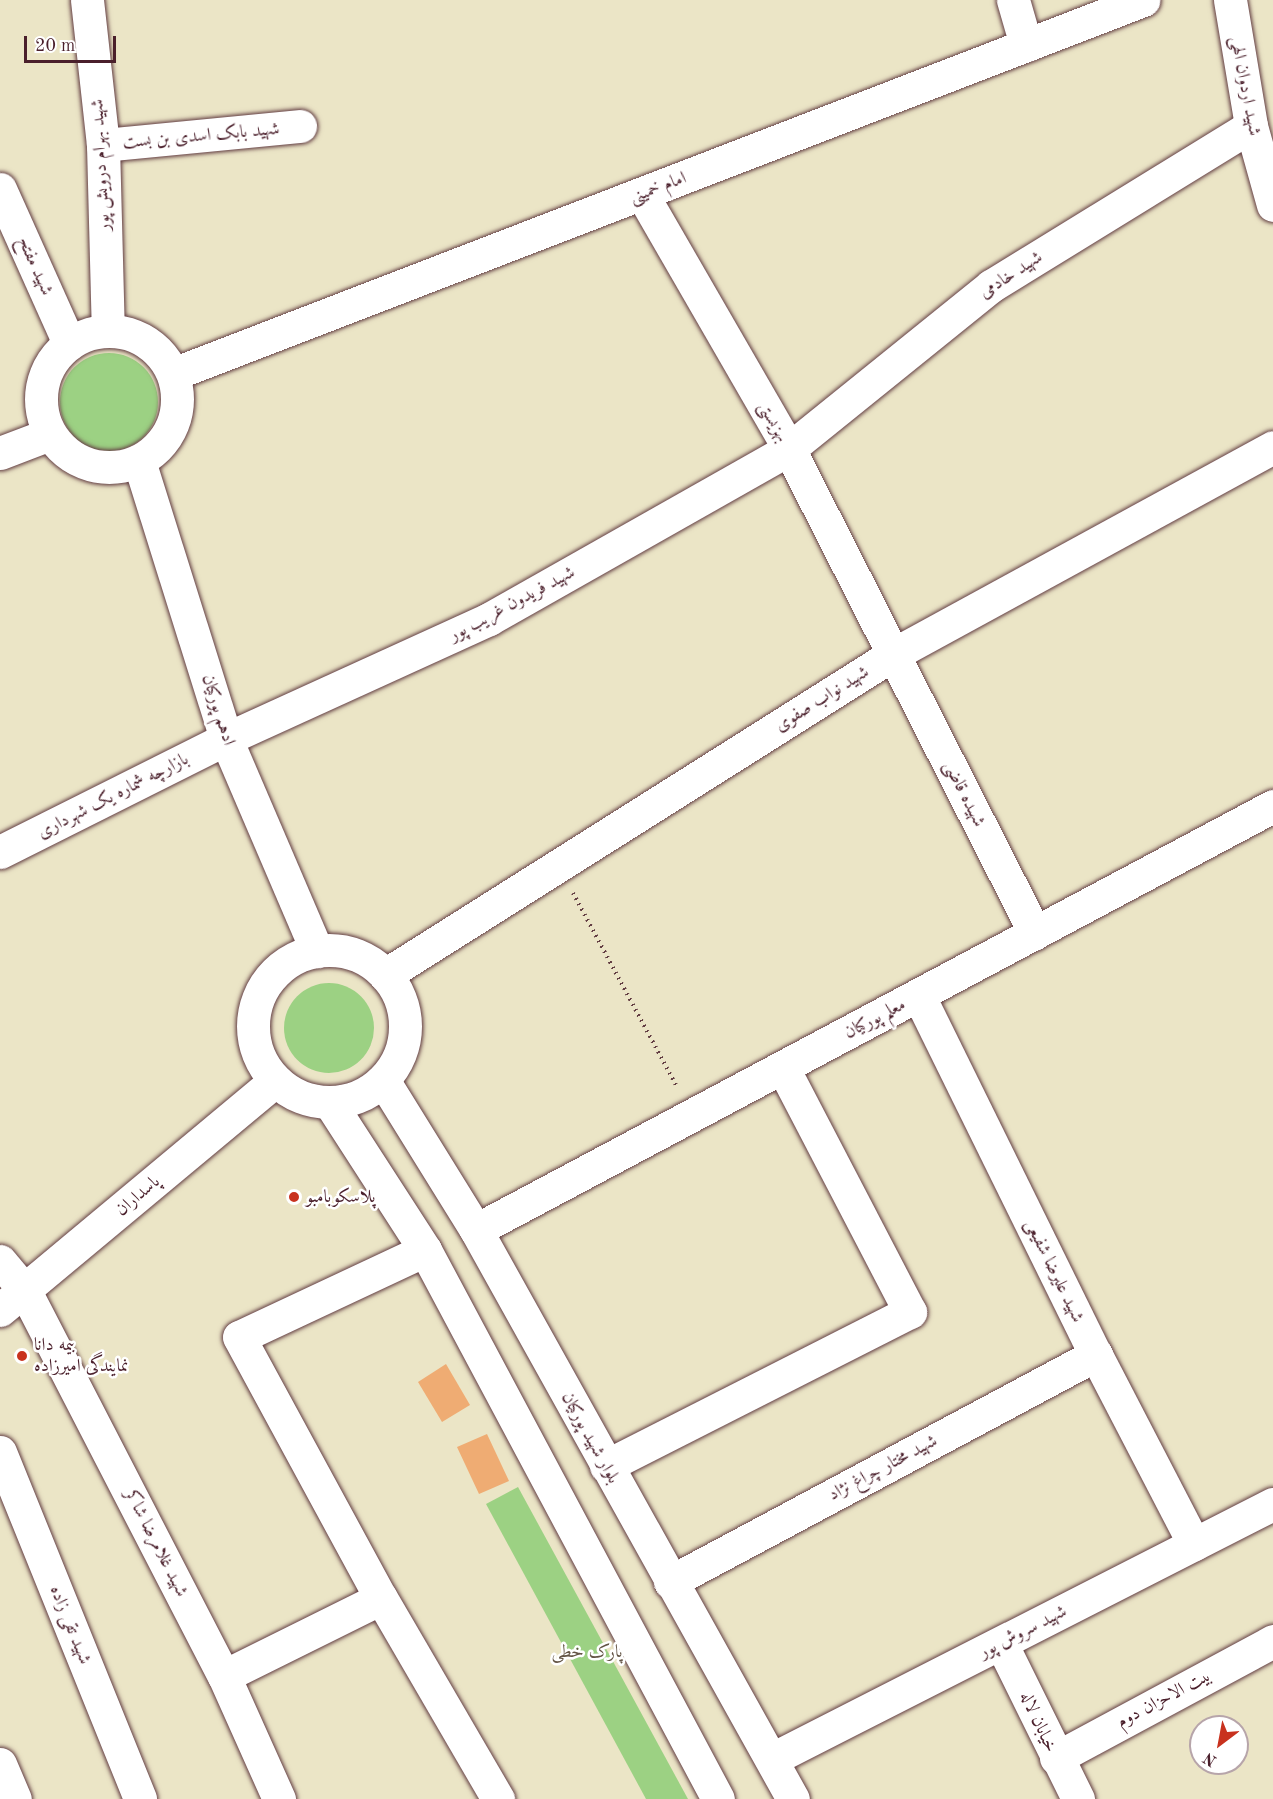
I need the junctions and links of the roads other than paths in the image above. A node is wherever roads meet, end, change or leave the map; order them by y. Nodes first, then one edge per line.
1 (87, 0) edge
2 (1013, 0) edge
3 (1143, 0) edge
4 (1230, 0) edge
5 (1026, 45) junction
6 (300, 126) dead end
7 (1251, 126) junction
8 (103, 145) junction
9 (0, 189) edge
10 (642, 194) junction
11 (1273, 206) edge
12 (108, 331) junction
13 (69, 343) junction
14 (173, 374) junction
15 (50, 434) junction
16 (1273, 447) edge
17 (789, 449) junction
18 (0, 453) edge
19 (139, 461) junction
20 (892, 655) junction
21 (226, 739) junction
22 (1273, 806) edge
23 (0, 852) edge
24 (1035, 933) junction
25 (317, 951) junction
26 (385, 975) junction
27 (919, 996) junction
28 (783, 1068) junction
29 (383, 1080) junction
30 (275, 1081) junction
31 (330, 1102) junction
32 (476, 1230) junction
33 (425, 1250) junction
34 (0, 1261) edge
35 (13, 1300) edge
36 (1096, 1355) junction
37 (0, 1452) edge
38 (606, 1466) junction
39 (1273, 1504) edge
40 (1194, 1544) junction
41 (669, 1582) junction
42 (381, 1598) junction
43 (1273, 1641) edge
44 (1001, 1643) junction
45 (224, 1676) junction
46 (1056, 1758) junction
47 (772, 1759) junction
48 (0, 1764) edge
49 (15, 1799) edge
50 (140, 1799) edge
51 (279, 1799) edge
52 (498, 1799) edge
53 (718, 1799) edge
54 (793, 1799) edge
55 (1078, 1799) edge

1 - 8 street, شهید بهرام درویش پور
2 - 5 street
3 - 5 street, امام خمینی
4 - 7 street, شهید اردوان الهی
5 - 10 street, امام خمینی
6 - 8 street, شهید بابک اسدی بن بست
7 - 11 street, شهید اردوان الهی
7 - 17 street, شهید خادمی
8 - 12 street, شهید بهرام درویش پور
9 - 13 street, شهید مفتح
10 - 14 street, امام خمینی
10 - 17 street, بهزیستی
12 - 13 street
12 - 14 street
13 - 15 street
14 - 19 street
15 - 18 street
15 - 19 street
16 - 20 street, شهید نواب صفوی
17 - 20 street, بهزیستی
17 - 21 street, شهید فریدون غریب پور
19 - 21 street, ادهم پورکیان
20 - 24 street, شهیده قاضی
20 - 26 street, شهید نواب صفوی
21 - 23 street, بازارچه شماره یک شهرداری
21 - 25 street, ادهم پورکیان
22 - 24 street, معلم پورکیان
24 - 27 street, معلم پورکیان
25 - 26 street
25 - 30 street
26 - 29 street
27 - 28 street, معلم پورکیان
27 - 36 street, شهید علیرضا شفیعی
28 - 32 street, معلم پورکیان
28 - 38 street
29 - 31 street
29 - 32 street, بلوار شهید پورکیان
30 - 31 street
30 - 35 street, پاسداران
31 - 33 street
32 - 38 street, بلوار شهید پورکیان
33 - 42 street
33 - 53 street
34 - 35 street, شهید غلامرضا شاکر
35 - 45 street, شهید غلامرضا شاکر
36 - 40 street, شهید علیرضا شفیعی
36 - 41 street, شهید مختار چراغ نژاد
37 - 50 street, شهید تقی زاده
38 - 41 street, بلوار شهید پورکیان
39 - 40 street, شهید سروش پور
40 - 44 street, شهید سروش پور
41 - 47 street, بلوار شهید پورکیان
42 - 45 street
42 - 52 street
43 - 46 street, بیت الاحزان دوم
44 - 46 street, خیابان لاله
44 - 47 street, شهید سروش پور
45 - 51 street, شهید غلامرضا شاکر
46 - 55 street, خیابان لاله
47 - 54 street, بلوار شهید پورکیان
48 - 49 street

